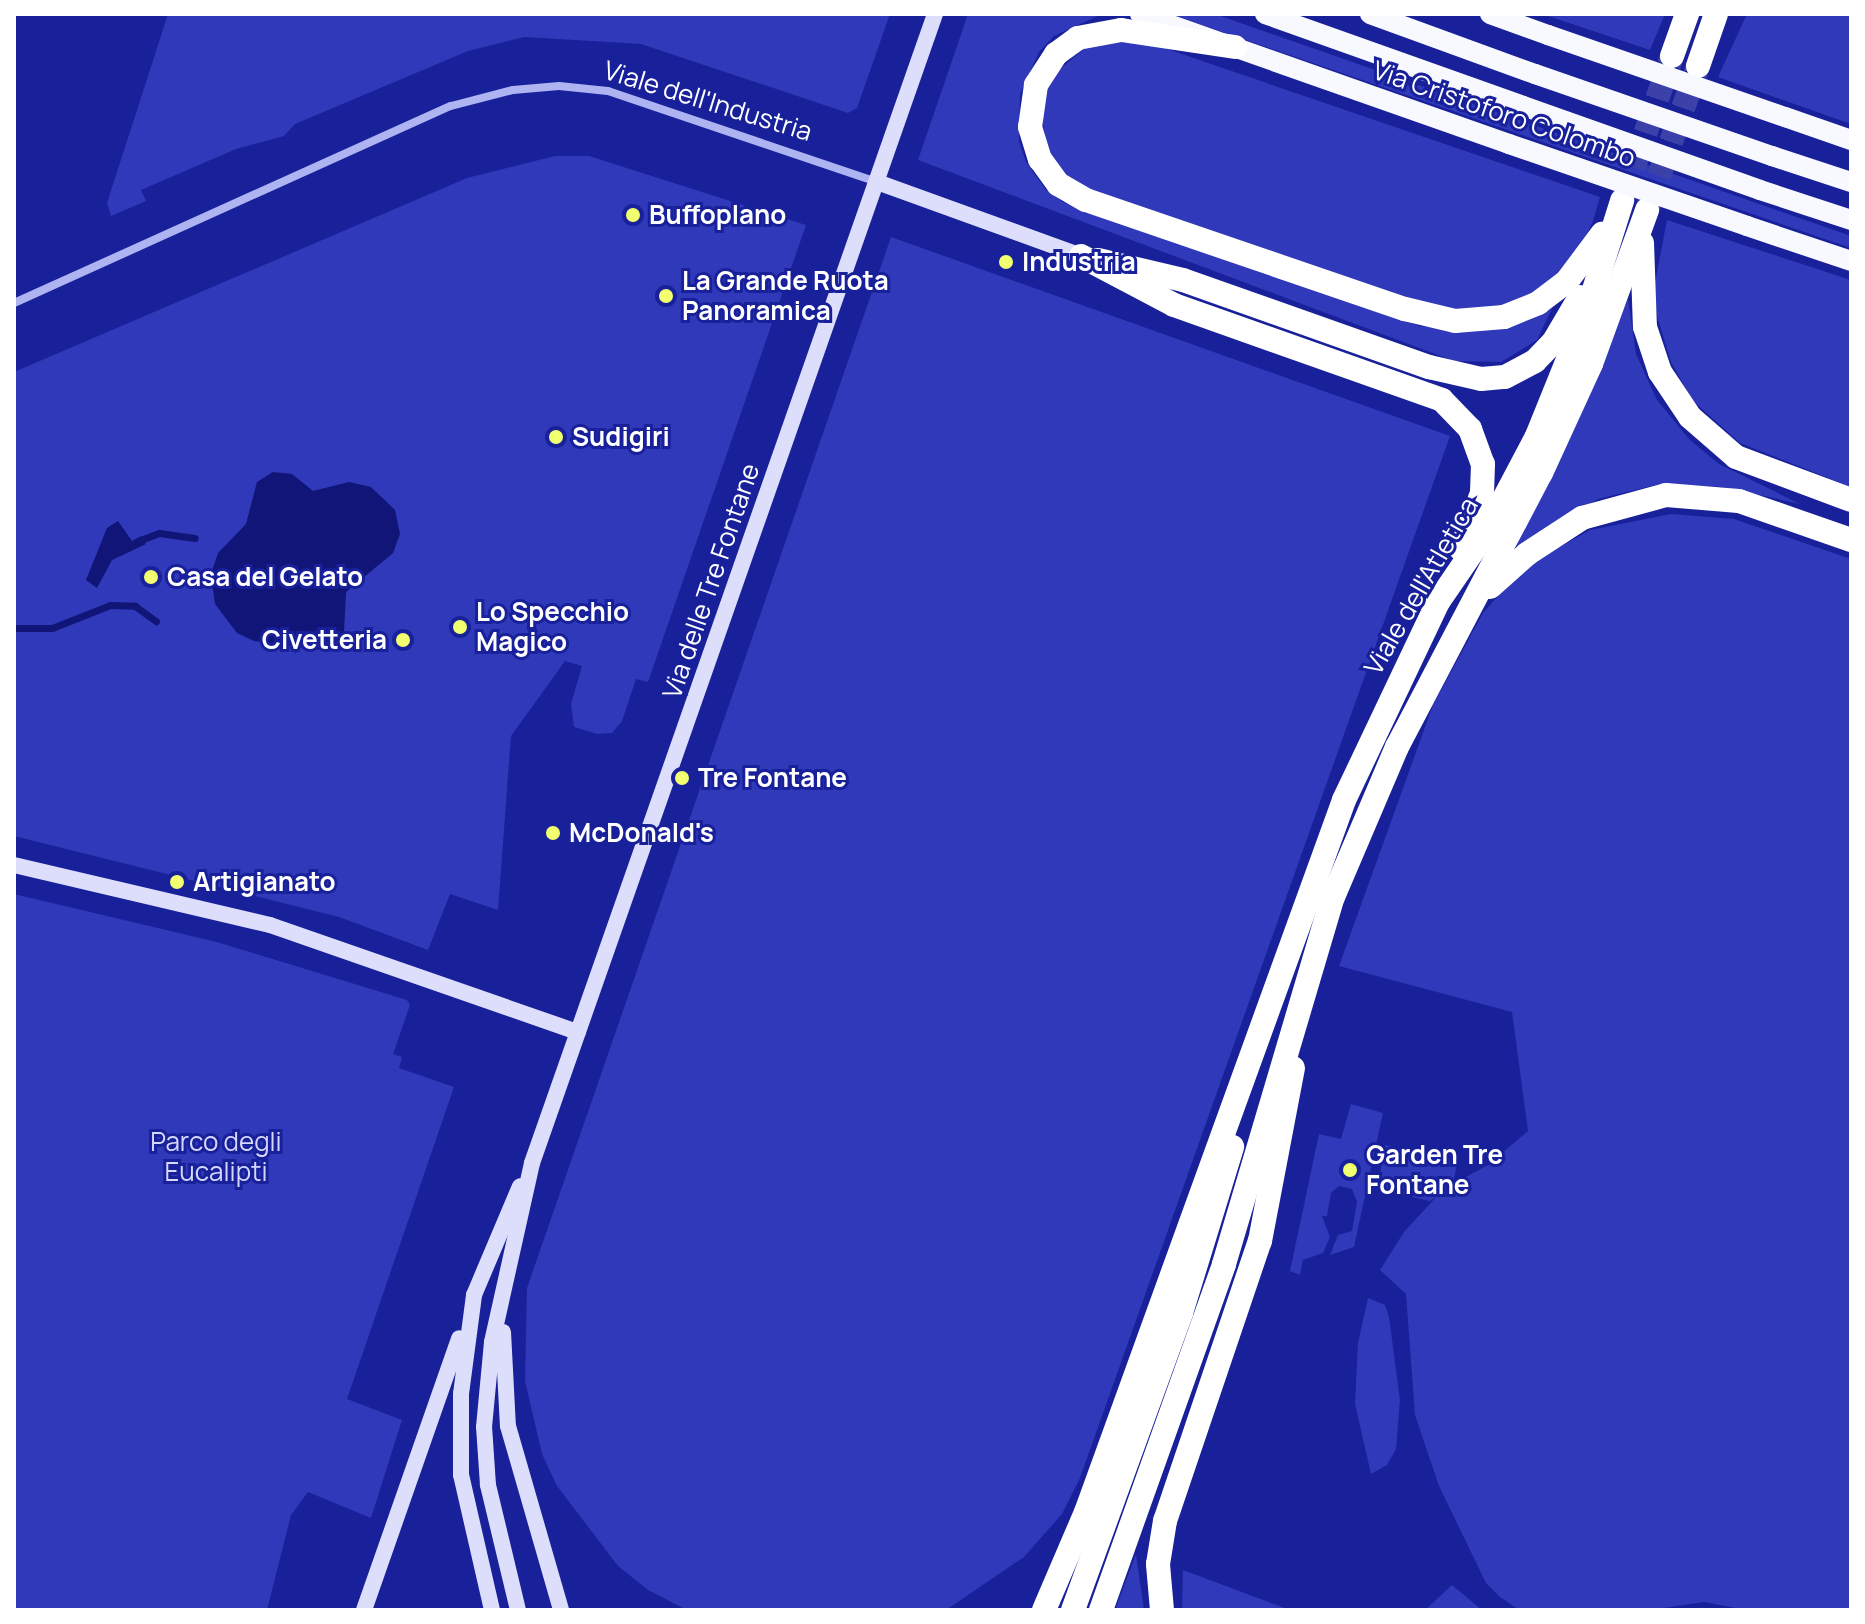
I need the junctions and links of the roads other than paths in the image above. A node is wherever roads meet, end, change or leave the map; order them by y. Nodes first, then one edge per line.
1 (935, 14) edge
2 (1140, 14) edge
3 (1265, 14) edge
4 (1370, 14) edge
5 (1490, 14) edge
6 (1687, 14) edge
7 (1716, 14) edge
8 (1727, 14) edge
9 (1235, 47) junction
10 (1672, 56) tunnel mouth
11 (1851, 140) edge
12 (877, 182) junction
13 (1851, 182) edge
14 (1851, 220) edge
15 (1605, 249) junction
16 (1081, 256) junction
17 (1851, 261) edge
18 (14, 303) edge
19 (1851, 500) edge
20 (1851, 540) edge
21 (1438, 602) junction
22 (1472, 606) junction
23 (14, 865) edge
24 (1307, 978) junction
25 (1271, 1001) junction
26 (578, 1032) junction
27 (532, 1163) junction
28 (505, 1289) junction
29 (474, 1295) junction
30 (364, 1610) edge
31 (492, 1610) edge
32 (518, 1610) edge
33 (561, 1610) edge
34 (1044, 1610) edge
35 (1073, 1610) edge
36 (1101, 1610) edge
37 (1162, 1610) edge

1 - 12 main road, Via delle Tre Fontane
2 - 9 main road, Via Cristoforo Colombo
3 - 14 main road, Via Cristoforo Colombo, bridge
4 - 13 main road, Via Cristoforo Colombo, bridge
5 - 11 main road, bridge
6 - 10 highway
7 - 8 highway
9 - 15 highway, Viale dell'Atletica
9 - 17 main road, Via Cristoforo Colombo, bridge
12 - 16 main road, Viale dell'Industria
12 - 18 street, Viale dell'Industria
12 - 26 main road, Via delle Tre Fontane
15 - 16 highway
15 - 21 highway, Viale dell'Atletica
16 - 21 highway
19 - 22 highway, Viale dell'Atletica
20 - 22 highway
21 - 25 highway, Viale dell'Atletica
22 - 24 highway, Viale dell'Atletica
23 - 26 main road
24 - 36 highway
24 - 37 highway
25 - 34 highway
25 - 35 highway
26 - 27 main road, Via delle Tre Fontane
27 - 28 main road, Via delle Tre Fontane
27 - 29 main road, Via delle Tre Fontane
28 - 32 main road, Via delle Tre Fontane
28 - 33 main road
29 - 30 main road
29 - 31 main road, Via delle Tre Fontane

